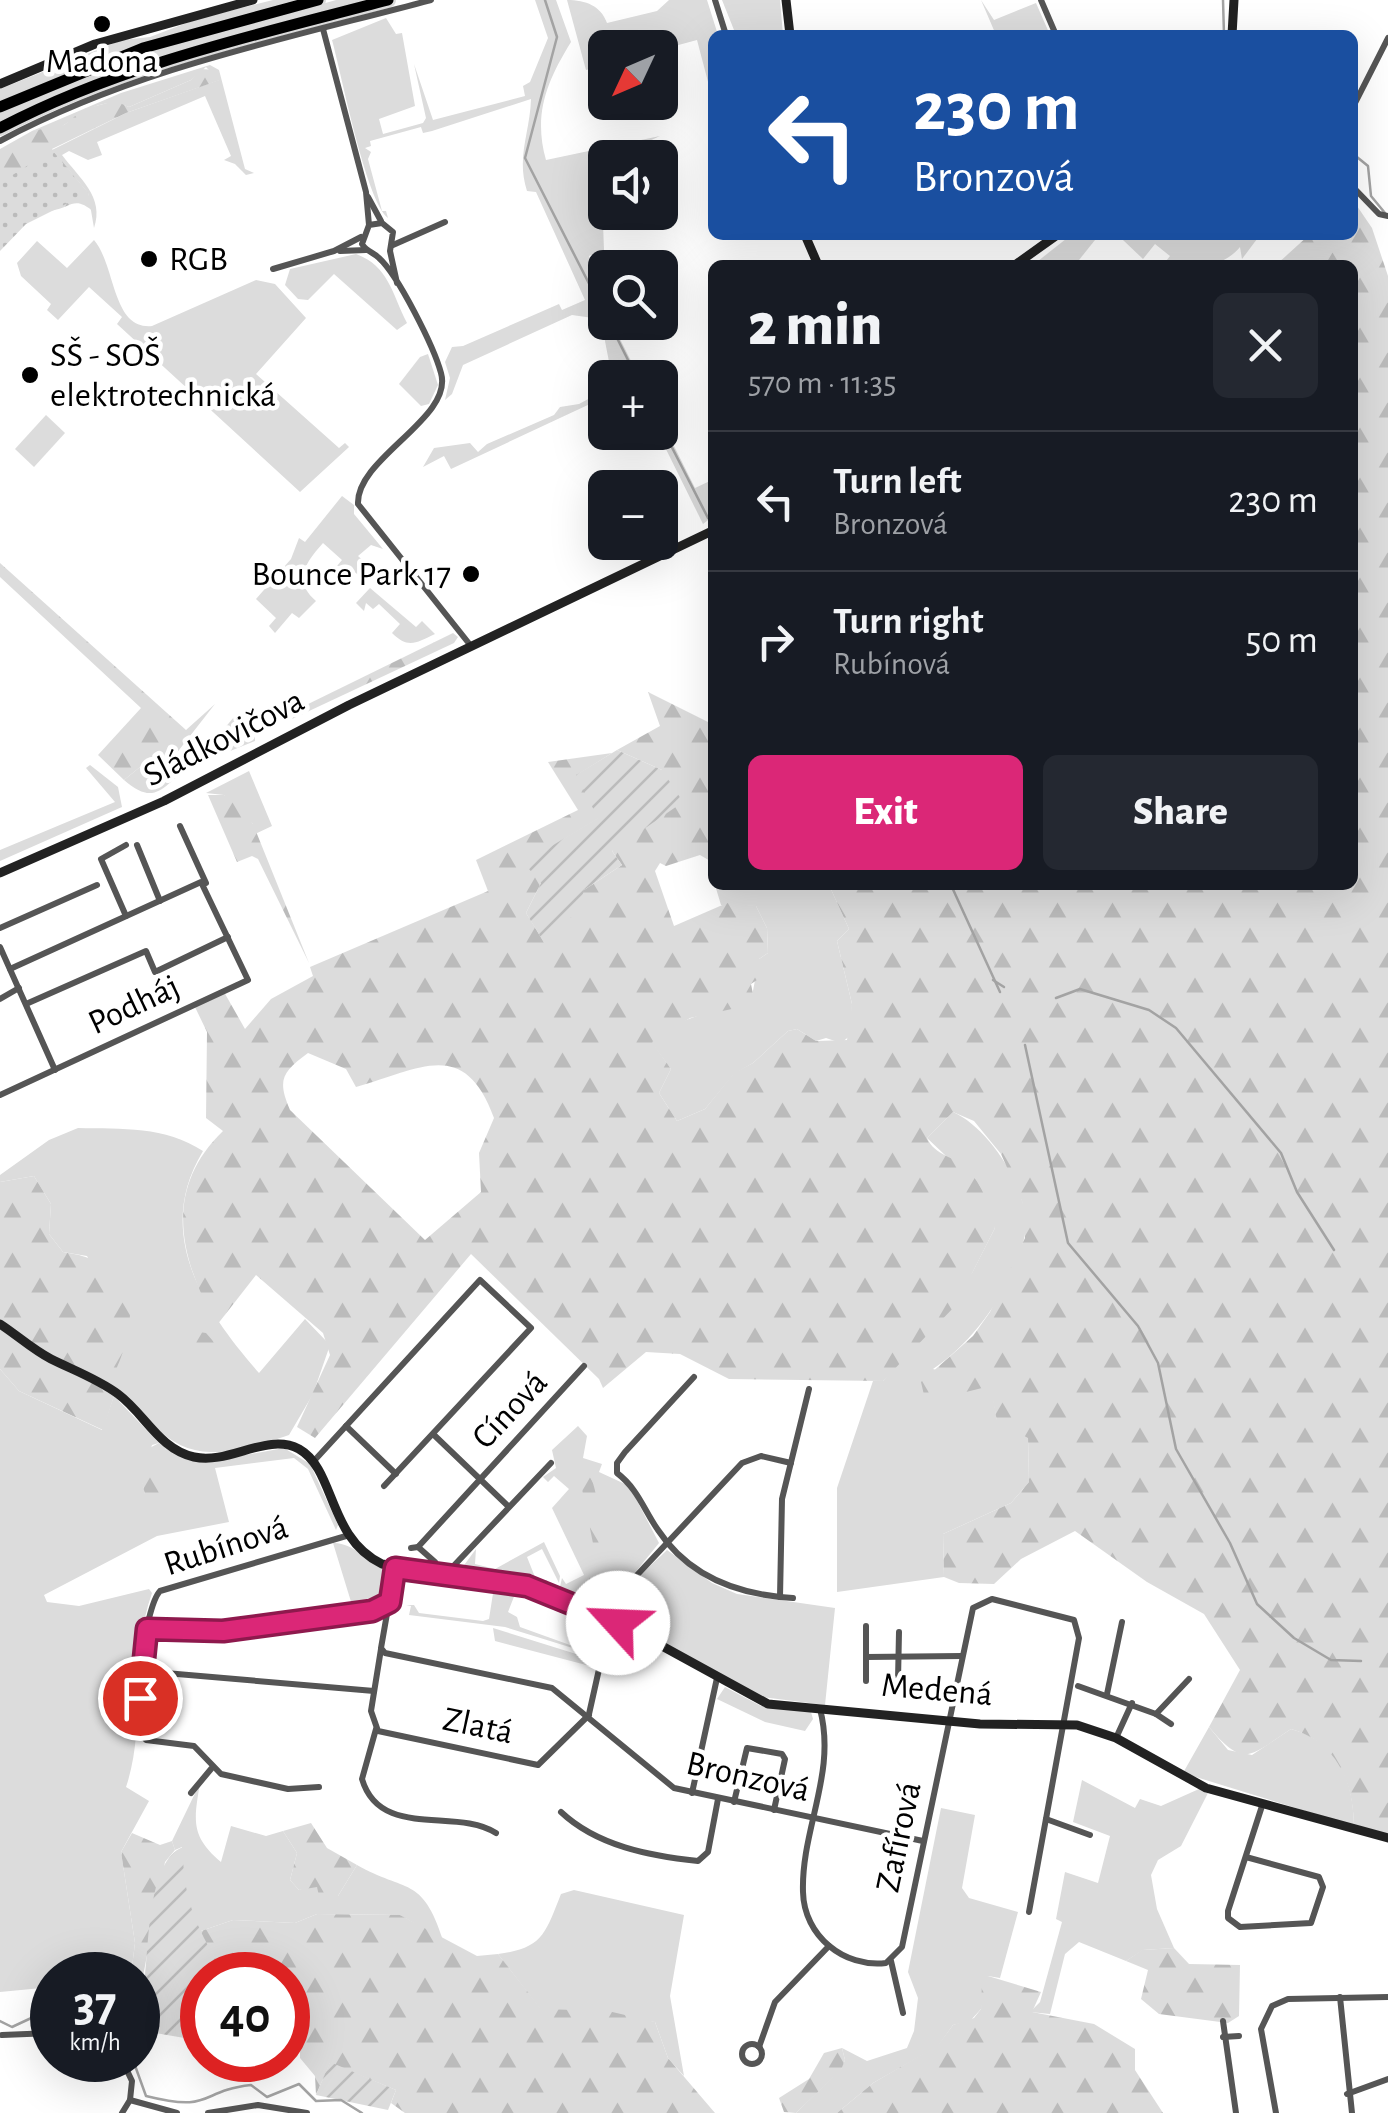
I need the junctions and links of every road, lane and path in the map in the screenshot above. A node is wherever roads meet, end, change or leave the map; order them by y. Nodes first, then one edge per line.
1 (253, 0) edge
2 (318, 0) edge
3 (388, 0) edge
4 (431, 0) edge
5 (714, 0) edge
6 (786, 0) edge
7 (1040, 0) edge
8 (1234, 0) edge
9 (228, 3) edge
10 (323, 29) junction
11 (725, 30) edge
12 (789, 30) edge
13 (1054, 30) edge
14 (1232, 30) edge
15 (1388, 38) edge
16 (0, 84) edge
17 (1358, 96) edge
18 (0, 106) edge
19 (0, 128) edge
20 (0, 141) edge
21 (1358, 191) edge
22 (366, 192) junction
23 (1385, 216) edge
24 (446, 222) dead end
25 (382, 223) junction
26 (369, 225) junction
27 (393, 232) junction
28 (416, 232) junction
29 (362, 236) junction
30 (1050, 240) edge
31 (392, 248) junction
32 (366, 250) junction
33 (334, 251) junction
34 (378, 255) junction
35 (1022, 260) edge
36 (273, 268) dead end
37 (397, 283) junction
38 (708, 533) edge
39 (472, 647) junction
40 (180, 826) dead end
41 (136, 844) dead end
42 (126, 845) dead end
43 (0, 873) edge
44 (206, 883) dead end
45 (97, 886) dead end
46 (160, 900) junction
47 (126, 916) junction
48 (0, 928) edge
49 (228, 937) junction
50 (0, 948) edge
51 (10, 969) junction
52 (18, 988) junction
53 (0, 999) edge
54 (26, 1004) junction
55 (55, 1070) junction
56 (0, 1095) edge
57 (0, 1324) edge
58 (584, 1366) dead end
59 (694, 1377) dead end
60 (809, 1389) dead end
61 (346, 1426) junction
62 (433, 1434) junction
63 (312, 1463) junction
64 (552, 1463) dead end
65 (790, 1463) junction
66 (396, 1474) junction
67 (480, 1479) junction
68 (384, 1486) dead end
69 (508, 1506) junction
70 (346, 1536) junction
71 (667, 1543) junction
72 (435, 1562) dead end
73 (395, 1568) junction
74 (444, 1576) junction
75 (780, 1597) junction
76 (793, 1598) dead end
77 (390, 1602) junction
78 (610, 1619) junction
79 (1122, 1622) dead end
80 (866, 1626) dead end
81 (147, 1629) junction
82 (899, 1632) dead end
83 (381, 1648) junction
84 (962, 1656) junction
85 (866, 1657) junction
86 (898, 1657) junction
87 (142, 1671) junction
88 (718, 1678) junction
89 (1189, 1679) dead end
90 (866, 1680) dead end
91 (898, 1680) dead end
92 (1078, 1686) dead end
93 (374, 1690) junction
94 (1107, 1694) junction
95 (1132, 1704) junction
96 (820, 1709) junction
97 (1156, 1714) junction
98 (589, 1715) junction
99 (949, 1720) junction
100 (1065, 1723) junction
101 (1171, 1724) dead end
102 (376, 1729) junction
103 (1116, 1738) junction
104 (212, 1769) junction
105 (319, 1787) dead end
106 (192, 1793) dead end
107 (692, 1793) junction
108 (718, 1798) junction
109 (734, 1802) junction
110 (1262, 1806) junction
111 (774, 1810) junction
112 (561, 1812) dead end
113 (816, 1819) junction
114 (1046, 1819) junction
115 (496, 1833) dead end
116 (1090, 1834) dead end
117 (1388, 1838) edge
118 (923, 1841) junction
119 (1246, 1857) junction
120 (1029, 1912) dead end
121 (829, 1946) junction
122 (891, 1961) junction
123 (1340, 1997) junction
124 (1388, 1997) edge
125 (902, 2013) dead end
126 (1223, 2021) dead end
127 (30, 2034) edge
128 (2, 2035) edge
129 (1239, 2036) dead end
130 (1223, 2037) junction
131 (758, 2047) dead end
132 (1388, 2079) edge
133 (132, 2082) edge
134 (1347, 2094) junction
135 (130, 2100) junction
136 (122, 2113) edge
137 (176, 2113) edge
138 (208, 2113) edge
139 (307, 2113) edge
140 (1236, 2113) edge
141 (1276, 2113) edge
142 (1352, 2113) edge

1 - 9 street
2 - 18 highway
3 - 19 highway
4 - 10 street
5 - 11 street
6 - 12 street
7 - 13 street
8 - 14 street
9 - 16 street
10 - 20 street
10 - 22 street
15 - 17 street
21 - 23 street
22 - 25 street
22 - 26 street
24 - 28 street
25 - 26 street
25 - 27 street
26 - 29 street
27 - 28 street
27 - 31 street
28 - 31 street
29 - 32 street
29 - 33 street
30 - 35 street
31 - 34 street
31 - 37 street
32 - 33 street
32 - 34 street
33 - 36 street
34 - 37 street
37 - 39 street
38 - 39 street, Sládkovičova
39 - 43 street, Sládkovičova
40 - 44 street, Sládkovičova
41 - 46 street, Sládkovičova
42 - 47 street
45 - 48 street
46 - 47 street, Podháj
46 - 49 street, Podháj
47 - 51 street, Podháj
49 - 54 street, Podháj
49 - 55 street, Podháj
50 - 51 street
51 - 52 street
52 - 53 street
52 - 54 street
54 - 55 street
55 - 56 street, Podháj
57 - 63 street
58 - 67 street, Cínová
59 - 71 street
60 - 65 street
61 - 62 street
61 - 63 street
61 - 66 street
62 - 66 street
62 - 67 street, Cínová
63 - 70 street
64 - 69 street
65 - 71 street
65 - 75 street
66 - 68 street
67 - 69 street, Cínová
67 - 72 street, Cínová
69 - 74 street
70 - 73 street
70 - 81 street, Rubínová
71 - 75 street
71 - 78 street
73 - 74 street, Medená
73 - 77 street
74 - 78 street, Medená
75 - 76 street
77 - 81 street, Rubínová
77 - 83 street
78 - 88 street, Medená
78 - 98 street
79 - 94 street
80 - 85 street
81 - 87 street, Rubínová
82 - 86 street
83 - 93 street
83 - 98 street, Bronzová
84 - 86 street
84 - 99 street, Zafírová
84 - 100 street, Zafírová
85 - 86 street
85 - 90 street
86 - 91 street
87 - 93 street
87 - 104 street, Rubínová
88 - 96 street, Medená
88 - 107 street
89 - 97 street
92 - 94 street
93 - 102 street
94 - 95 street
95 - 97 street
95 - 103 street
96 - 99 street, Medená
96 - 113 street
97 - 101 street
98 - 102 street, Zlatá
98 - 107 street, Bronzová
99 - 100 street, Medená
99 - 118 street, Zafírová
100 - 103 street, Medená
100 - 114 street
102 - 115 street
103 - 110 street, Medená
104 - 105 street
104 - 106 street
107 - 108 street, Bronzová
108 - 109 street, Bronzová
108 - 112 street
109 - 111 street, Bronzová
109 - 111 street
110 - 117 street, Medená
110 - 119 street
111 - 113 street, Bronzová
113 - 118 street, Bronzová
113 - 121 street
114 - 116 street
114 - 120 street
118 - 122 street, Zafírová
119 - 119 street
121 - 122 street
121 - 131 street
122 - 125 street
123 - 124 street
123 - 134 street
123 - 141 street
126 - 130 street
127 - 128 street
129 - 130 street
130 - 140 street
132 - 134 street
133 - 135 street
134 - 142 street
135 - 136 street
135 - 137 street
138 - 139 street

